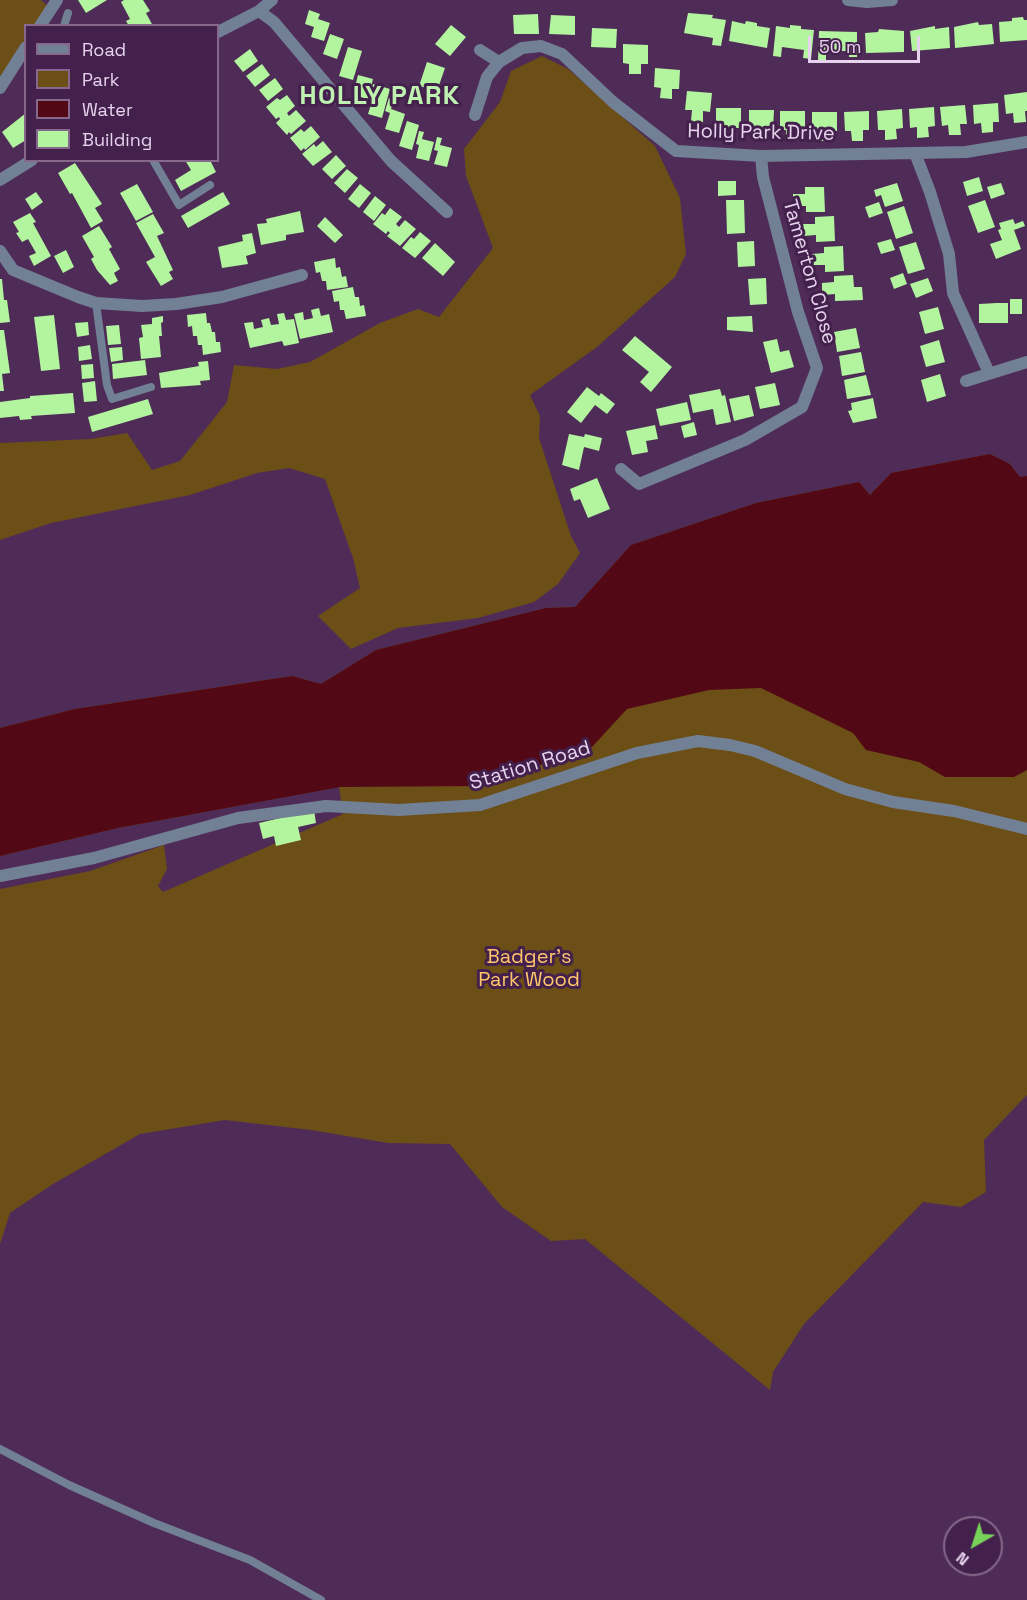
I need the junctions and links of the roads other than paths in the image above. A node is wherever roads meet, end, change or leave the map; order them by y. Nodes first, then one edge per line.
1 (57, 0) edge
2 (272, 0) edge
3 (848, 0) edge
4 (892, 0) edge
5 (259, 11) junction
6 (68, 13) dead end
7 (41, 24) edge
8 (65, 24) edge
9 (219, 31) edge
10 (24, 50) edge
11 (480, 50) dead end
12 (499, 62) junction
13 (0, 88) edge
14 (476, 115) dead end
15 (1027, 142) edge
16 (915, 153) junction
17 (761, 156) junction
18 (29, 162) edge
19 (154, 162) edge
20 (0, 180) edge
21 (210, 185) dead end
22 (447, 212) dead end
23 (0, 251) edge
24 (302, 275) dead end
25 (96, 303) junction
26 (1027, 362) edge
27 (989, 373) junction
28 (966, 381) dead end
29 (151, 387) dead end
30 (621, 469) dead end
31 (1027, 829) edge
32 (0, 876) edge
33 (0, 1449) edge
34 (321, 1600) edge

1 - 7 street
2 - 5 street
3 - 4 street
5 - 9 street
5 - 22 street
6 - 8 lane
10 - 13 street
11 - 12 street
12 - 14 street
12 - 17 street, Holly Park Drive
15 - 16 street, Holly Park Drive
16 - 17 street, Holly Park Drive
16 - 27 street
17 - 30 street, Tamerton Close
18 - 20 street
19 - 21 lane
23 - 25 street
24 - 25 street
25 - 29 lane
26 - 27 street
27 - 28 street
31 - 32 street, Station Road
33 - 34 lane

